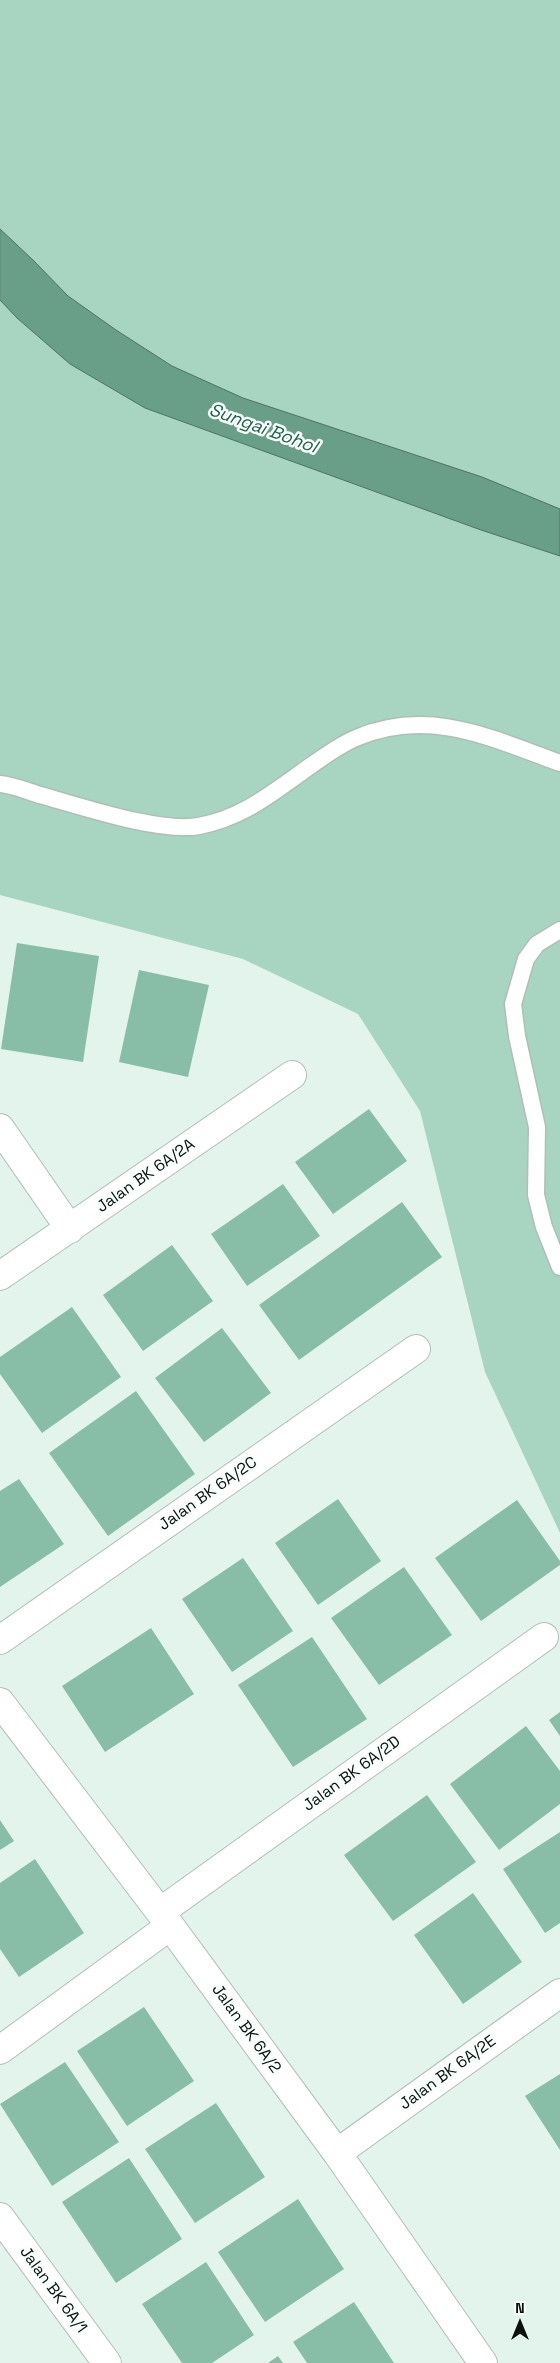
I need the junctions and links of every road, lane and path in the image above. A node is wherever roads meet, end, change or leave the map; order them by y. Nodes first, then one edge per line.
1 (560, 763) edge
2 (0, 784) edge
3 (560, 930) edge
4 (292, 1075) dead end
5 (0, 1128) edge
6 (70, 1229) junction
7 (560, 1267) edge
8 (0, 1276) edge
9 (416, 1349) dead end
10 (544, 1637) dead end
11 (0, 1640) edge
12 (0, 1702) edge
13 (165, 1919) junction
14 (560, 1993) edge
15 (0, 2050) edge
16 (337, 2153) junction
17 (0, 2217) edge
18 (107, 2363) edge
19 (483, 2363) edge

1 - 2 lane
3 - 7 lane
4 - 6 street, Jalan BK 6A/2A
5 - 6 street
6 - 8 street, Jalan BK 6A/2A
9 - 11 street, Jalan BK 6A/2C
10 - 13 street, Jalan BK 6A/2D
12 - 13 street, Jalan BK 6A/2
13 - 15 street, Jalan BK 6A/2D
13 - 16 street, Jalan BK 6A/2
14 - 16 street, Jalan BK 6A/2E
16 - 19 street, Jalan BK 6A/2
17 - 18 street, Jalan BK 6A/1

